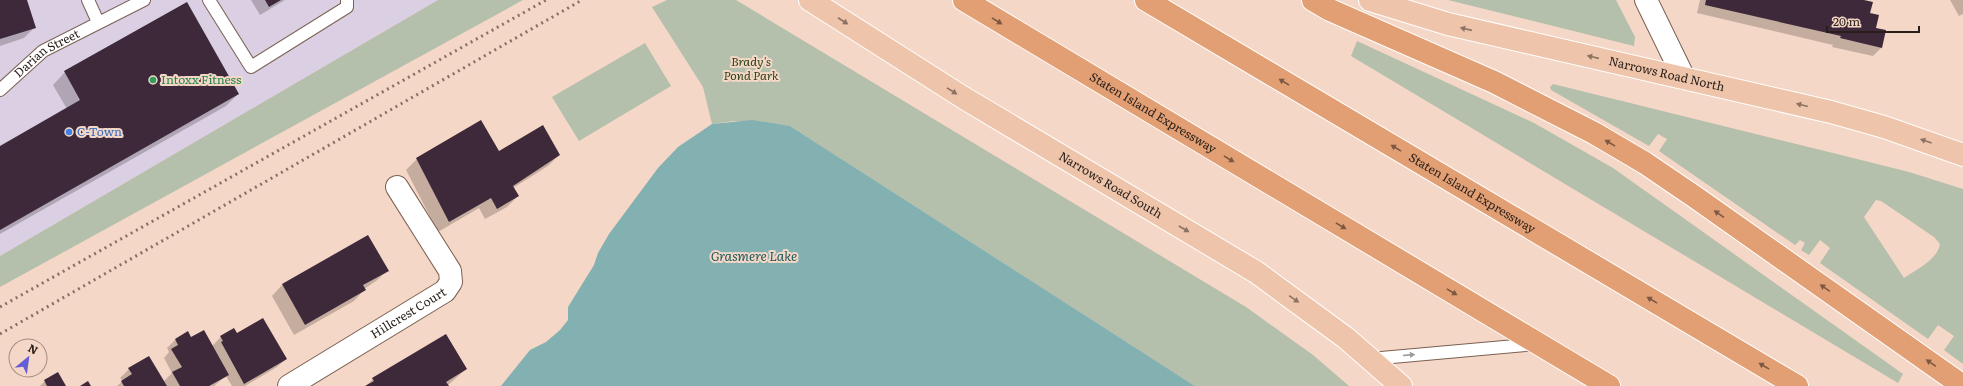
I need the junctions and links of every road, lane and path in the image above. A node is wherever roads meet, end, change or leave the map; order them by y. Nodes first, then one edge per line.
1 (88, 0) edge
2 (144, 0) edge
3 (209, 0) edge
4 (347, 0) edge
5 (810, 0) edge
6 (964, 0) edge
7 (1146, 0) edge
8 (1313, 0) edge
9 (1370, 0) edge
10 (1646, 0) edge
11 (98, 22) junction
12 (1684, 78) junction
13 (0, 90) edge
14 (1963, 155) edge
15 (397, 187) dead end
16 (1539, 344) junction
17 (1370, 359) junction
18 (289, 386) edge
19 (1401, 386) edge
20 (1609, 386) edge
21 (1798, 386) edge
22 (1963, 386) edge

1 - 11 lane
2 - 11 lane, Darian Street
3 - 4 lane
5 -> 17 main road, Narrows Road South
6 -> 16 highway, Staten Island Expressway
21 -> 7 highway, Staten Island Expressway
22 -> 8 highway
12 -> 9 main road, Narrows Road North
10 - 12 street
11 - 13 lane, Darian Street
14 -> 12 main road, Narrows Road North
15 - 18 street, Hillcrest Court
17 -> 16 lane
16 - 20 highway, Staten Island Expressway
17 - 19 main road, Narrows Road South

